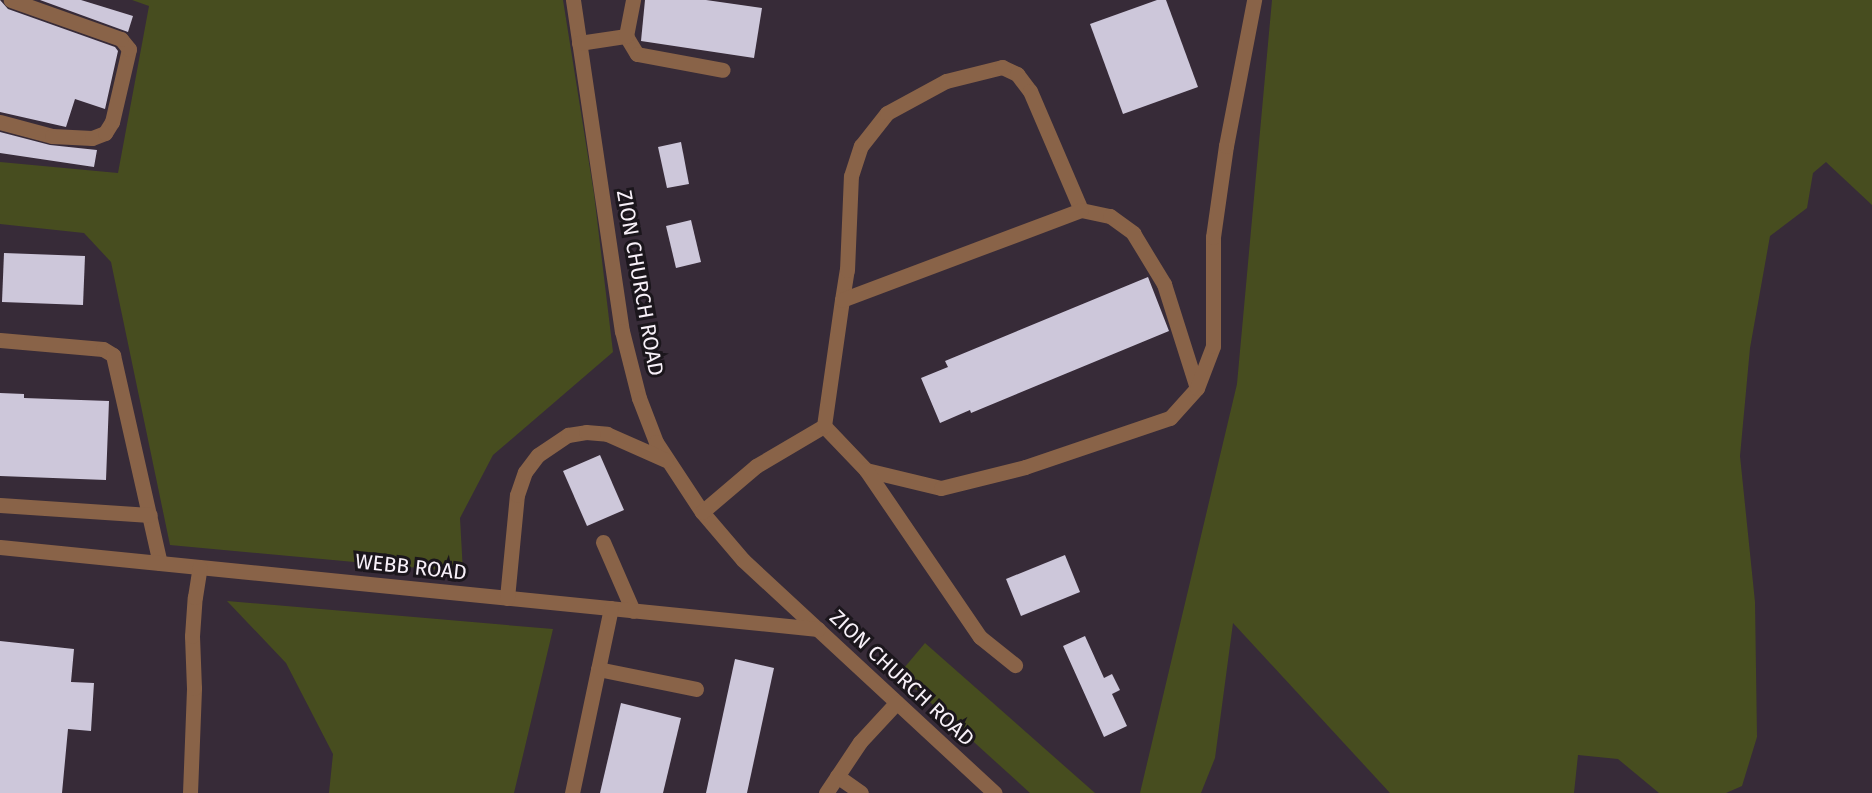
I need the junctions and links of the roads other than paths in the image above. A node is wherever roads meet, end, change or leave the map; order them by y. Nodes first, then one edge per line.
1 (11, 0) edge
2 (573, 0) edge
3 (633, 0) edge
4 (1254, 0) edge
5 (626, 36) junction
6 (579, 43) junction
7 (723, 70) dead end
8 (0, 122) edge
9 (1081, 210) junction
10 (842, 300) junction
11 (0, 340) edge
12 (1197, 388) junction
13 (824, 426) junction
14 (666, 460) junction
15 (866, 470) junction
16 (0, 505) edge
17 (702, 512) junction
18 (150, 515) junction
19 (603, 542) dead end
20 (0, 547) edge
21 (160, 563) junction
22 (200, 567) junction
23 (507, 598) junction
24 (611, 608) junction
25 (633, 611) junction
26 (818, 629) junction
27 (1016, 665) dead end
28 (598, 669) junction
29 (696, 689) dead end
30 (897, 702) junction
31 (837, 777) junction
32 (190, 793) edge
33 (572, 793) edge
34 (826, 793) edge
35 (861, 793) edge
36 (994, 793) edge

1 - 8 street
2 - 6 street, ZION CHURCH ROAD
3 - 5 street
4 - 12 street
5 - 6 street
5 - 7 street
6 - 14 street, ZION CHURCH ROAD
9 - 10 street
9 - 10 street
9 - 12 street
10 - 13 street
11 - 18 street
12 - 15 street
13 - 15 street
13 - 17 street
14 - 17 street, ZION CHURCH ROAD
14 - 23 street
15 - 27 street
16 - 18 street
17 - 26 street, ZION CHURCH ROAD
18 - 21 street
19 - 25 street
20 - 21 street, WEBB ROAD
21 - 22 street, WEBB ROAD
22 - 23 street, WEBB ROAD
22 - 32 street
23 - 24 street, WEBB ROAD
24 - 25 street, WEBB ROAD
24 - 28 street
25 - 26 street, WEBB ROAD
26 - 30 street, ZION CHURCH ROAD
28 - 29 street
28 - 33 street
30 - 31 street
30 - 36 street, ZION CHURCH ROAD
31 - 34 street
31 - 35 street

